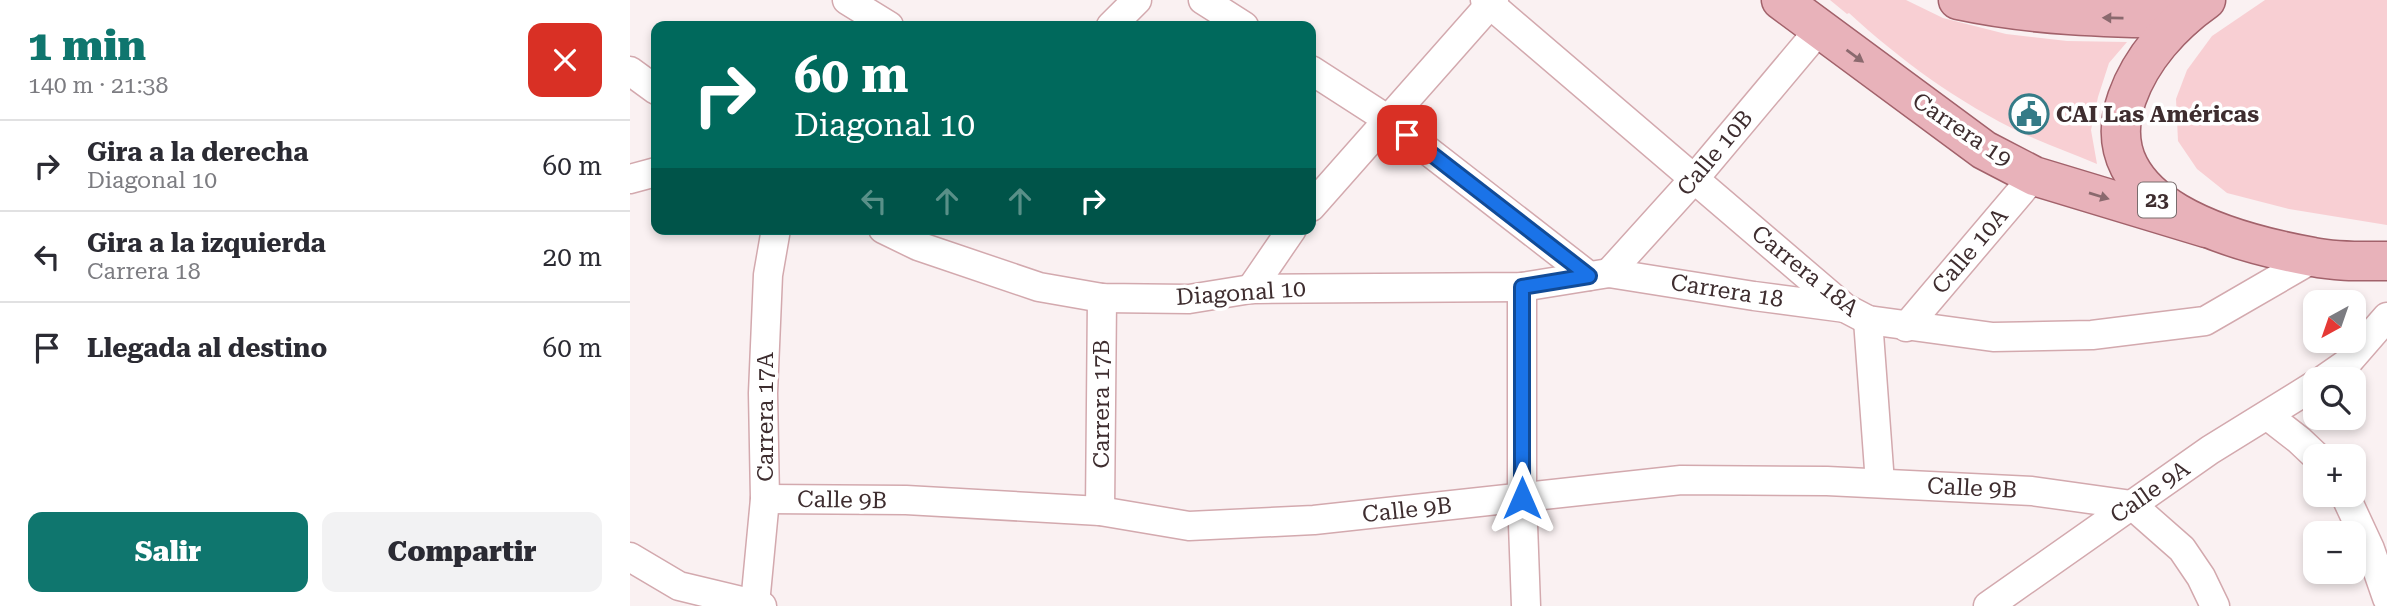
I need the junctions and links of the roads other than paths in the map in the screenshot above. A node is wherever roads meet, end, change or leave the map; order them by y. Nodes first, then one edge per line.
1 (847, 0) edge
2 (1137, 0) edge
3 (1203, 0) edge
4 (1781, 0) edge
5 (1958, 0) edge
6 (1490, 1) edge
7 (2194, 10) edge
8 (881, 21) edge
9 (1116, 21) edge
10 (1236, 21) edge
11 (1819, 30) junction
12 (630, 71) edge
13 (1316, 73) edge
14 (651, 86) edge
15 (1387, 119) junction
16 (651, 173) edge
17 (2034, 176) junction
18 (630, 179) edge
19 (1694, 179) junction
20 (1316, 201) edge
21 (2206, 228) junction
22 (775, 235) edge
23 (1279, 235) edge
24 (925, 237) edge
25 (2315, 258) junction
26 (2387, 261) edge
27 (1599, 275) junction
28 (1522, 287) junction
29 (1251, 289) junction
30 (1102, 298) junction
31 (1856, 314) junction
32 (2387, 317) edge
33 (1906, 327) junction
34 (2342, 367) edge
35 (2303, 393) edge
36 (2268, 416) junction
37 (2303, 445) edge
38 (1880, 483) junction
39 (1522, 498) junction
40 (765, 499) junction
41 (2132, 505) junction
42 (2351, 507) edge
43 (1100, 511) junction
44 (630, 557) edge
45 (679, 596) edge
46 (2387, 598) edge
47 (758, 605) edge
48 (1526, 606) edge
49 (1988, 606) edge
50 (2215, 606) edge

1 - 8 street
2 - 9 street
3 - 10 street
4 - 11 main road, Carrera 19 / 23
7 -> 5 main road, 23
6 - 15 street
6 - 19 street, Carrera 18A
7 - 21 main road, 23
11 -> 17 main road, Carrera 19 / 23
11 - 19 street, Calle 10B
12 - 14 street
13 - 15 street, Carrera 18
15 - 20 street
15 - 27 street, Carrera 18
16 - 18 street
17 -> 21 main road, Carrera 19 / 23
17 - 33 street, Calle 10A
19 - 27 street, Calle 10B
19 - 31 street, Carrera 18A
21 - 25 main road, 23
22 - 40 street, Carrera 17A
23 - 29 street
24 - 30 street, Diagonal 10
25 - 26 main road, 23
25 - 33 street, Carrera 18A
27 - 28 street, Diagonal 10
27 - 31 street, Carrera 18
28 - 29 street, Diagonal 10
28 - 39 street
29 - 30 street, Diagonal 10
30 - 43 street, Carrera 17B
31 - 33 street, Carrera 18A
31 - 38 street
32 - 34 street
35 - 36 street, Calle 9A
36 - 37 street
36 - 41 street, Calle 9A
38 - 39 street, Calle 9B
38 - 41 street, Calle 9B
39 - 43 street, Calle 9B
39 - 48 street
40 - 43 street, Calle 9B
40 - 47 street, Carrera 17A
41 - 49 street, Calle 9A
41 - 50 street
42 - 46 street
44 - 45 street
45 - 47 street

